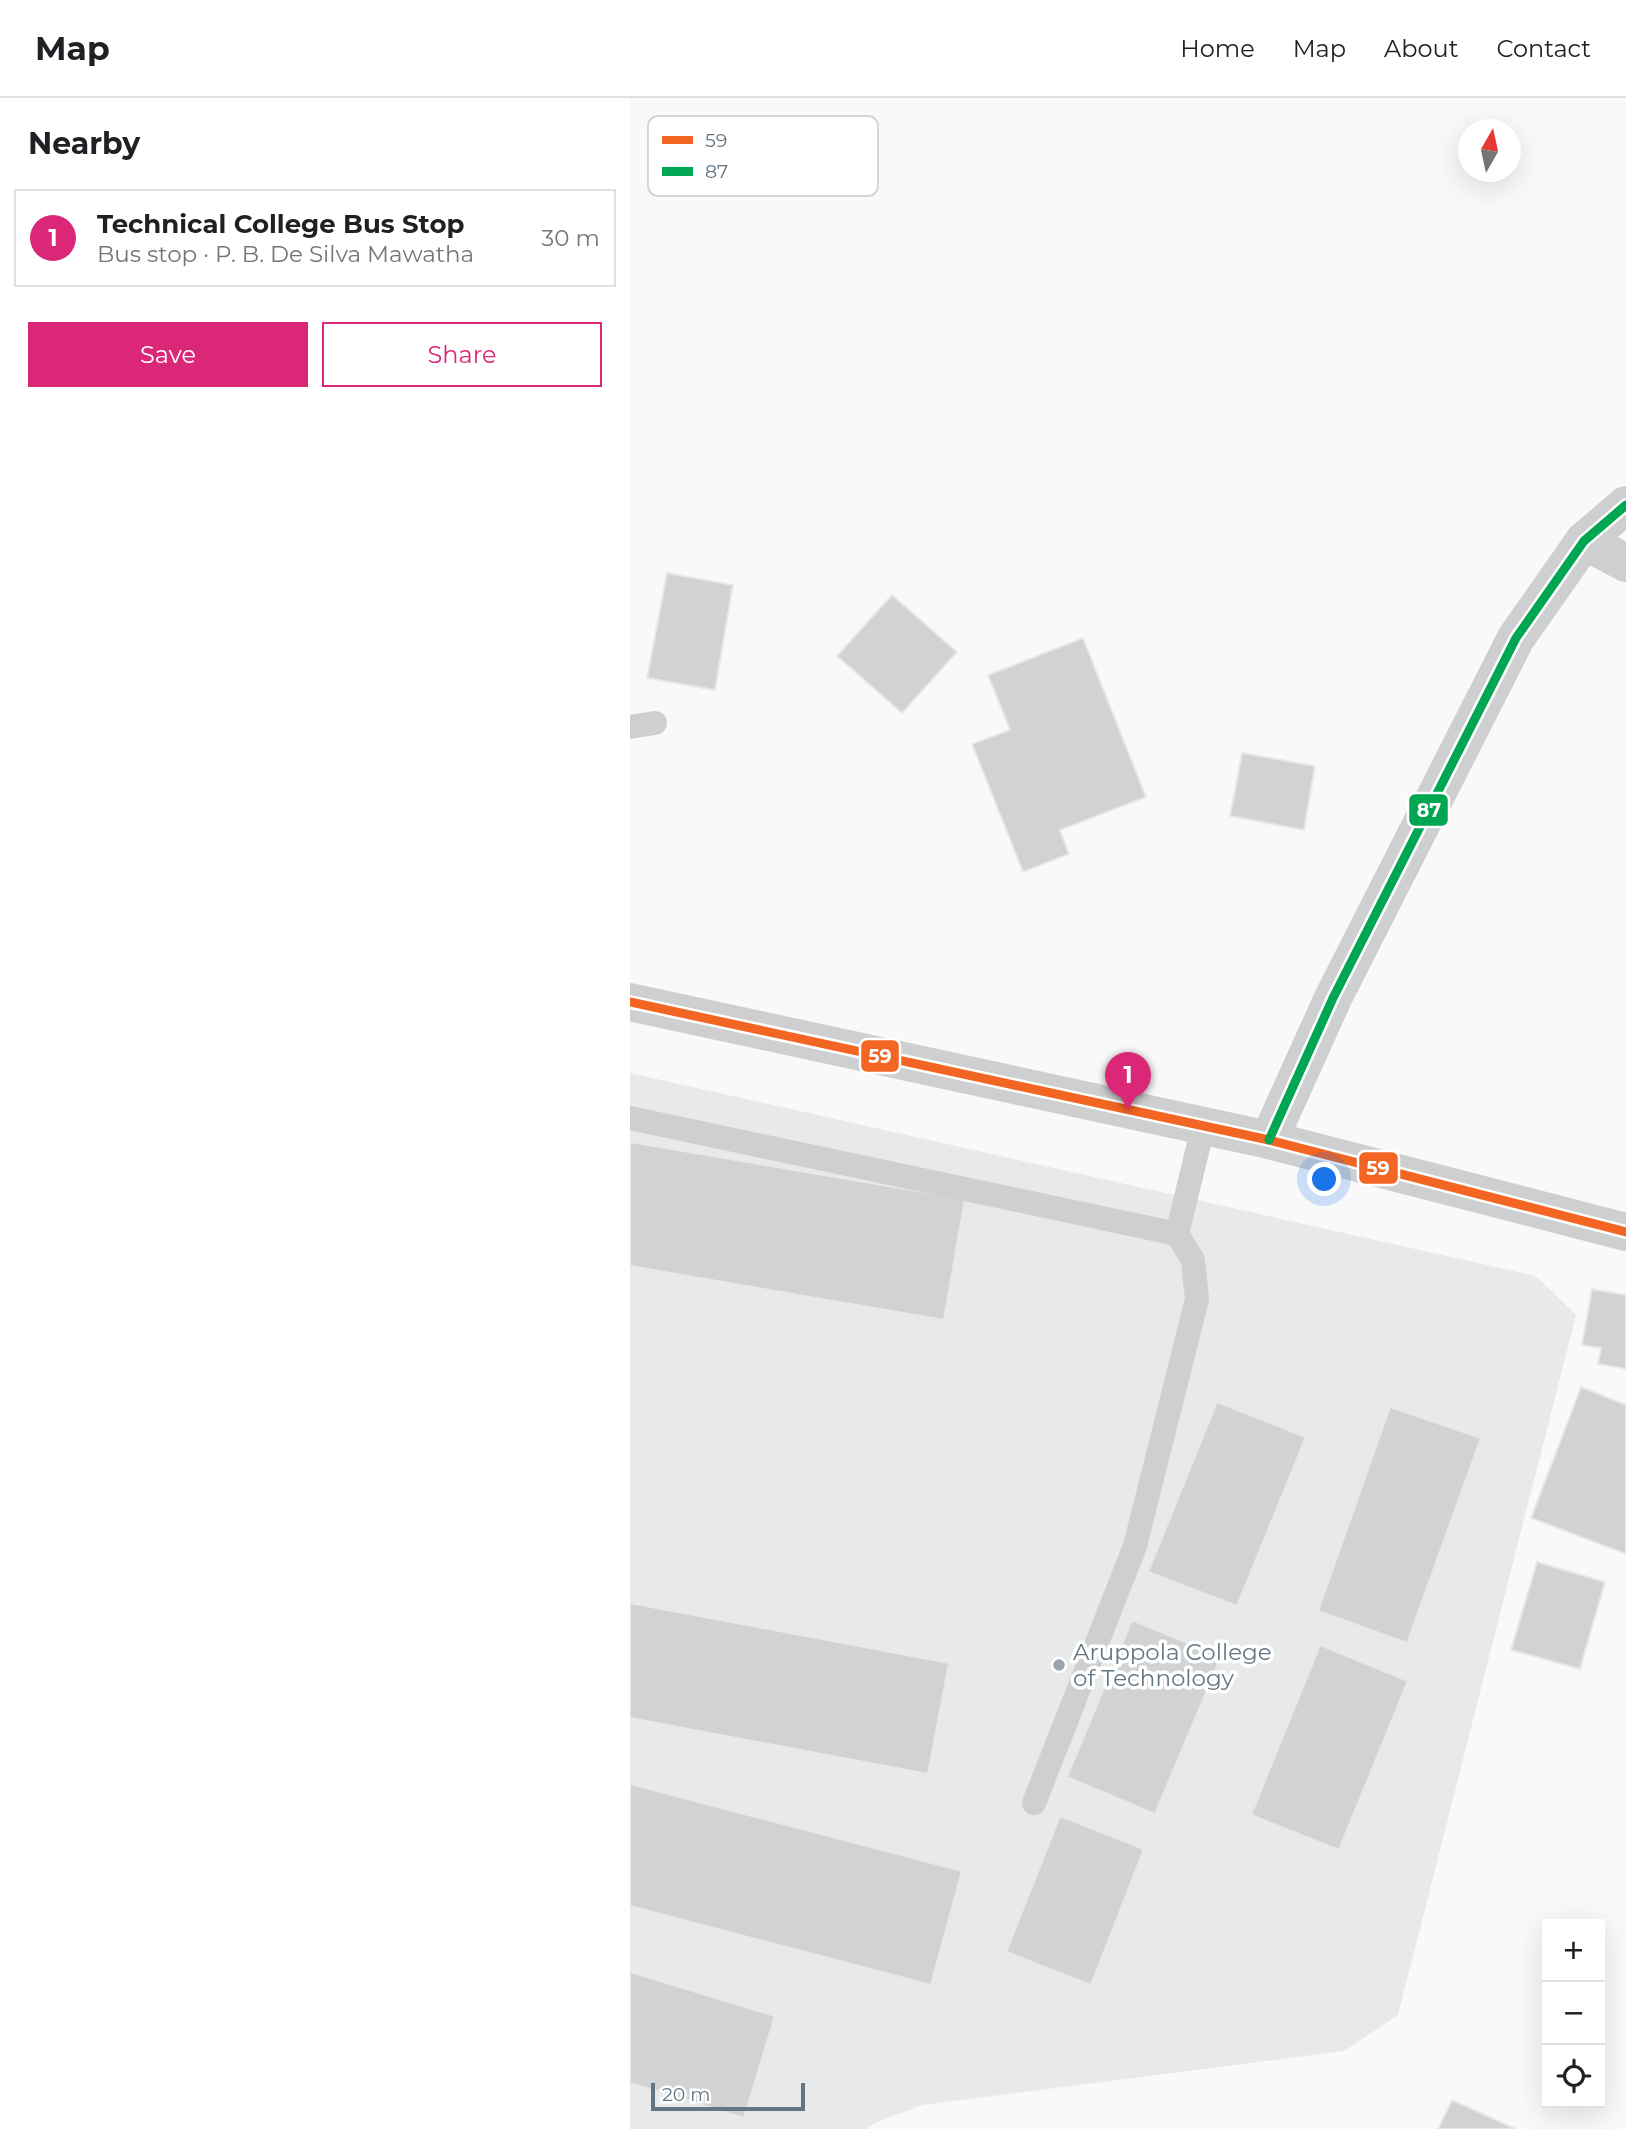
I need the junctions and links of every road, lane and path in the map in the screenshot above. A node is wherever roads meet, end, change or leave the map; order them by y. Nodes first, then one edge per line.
1 (1626, 505) edge
2 (1584, 541) junction
3 (1626, 563) edge
4 (655, 723) dead end
5 (630, 727) edge
6 (630, 1002) edge
7 (630, 1118) edge
8 (1203, 1126) junction
9 (1269, 1140) junction
10 (1626, 1232) edge
11 (1177, 1234) junction
12 (1034, 1803) dead end

1 - 2 street
2 - 3 street
2 - 9 street
4 - 5 lane
6 - 8 street
7 - 11 lane
8 - 9 street
8 - 11 lane
9 - 10 street
11 - 12 lane

